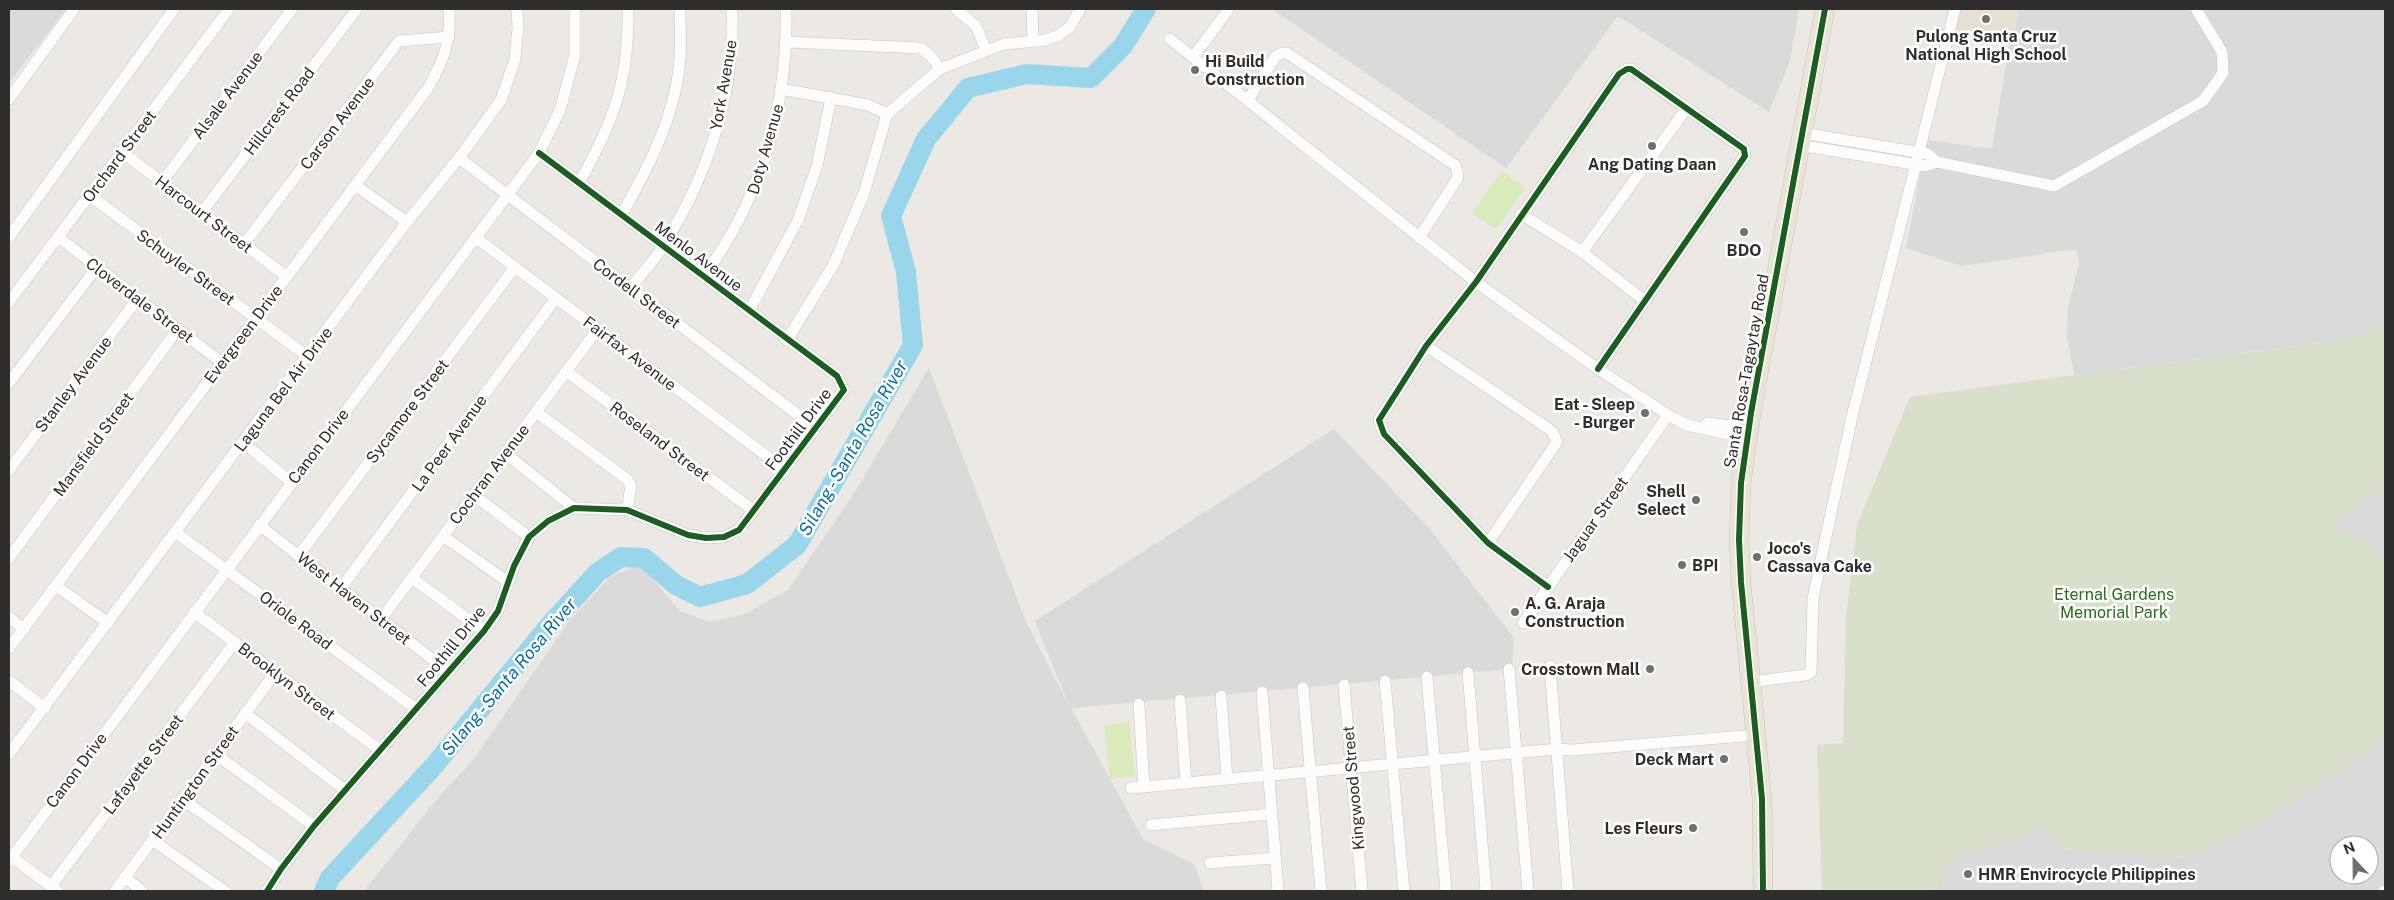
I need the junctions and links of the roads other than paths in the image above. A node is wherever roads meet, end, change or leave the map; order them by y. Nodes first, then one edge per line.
1 (74, 9) edge
2 (174, 9) edge
3 (229, 9) edge
4 (292, 9) edge
5 (357, 9) edge
6 (449, 9) edge
7 (517, 9) edge
8 (575, 9) edge
9 (628, 9) edge
10 (680, 9) edge
11 (732, 9) edge
12 (786, 9) edge
13 (956, 9) edge
14 (1032, 9) edge
15 (1080, 9) edge
16 (1229, 9) edge
17 (1825, 9) edge
18 (1955, 9) edge
19 (2196, 9) edge
20 (449, 36) junction
21 (1170, 39) dead end
22 (1033, 41) junction
23 (786, 42) junction
24 (986, 50) junction
25 (1193, 57) junction
26 (940, 69) junction
27 (781, 89) junction
28 (831, 98) junction
29 (9, 99) edge
30 (1248, 100) junction
31 (1687, 108) junction
32 (887, 114) junction
33 (1801, 139) junction
34 (122, 152) junction
35 (1918, 152) junction
36 (539, 153) junction
37 (459, 158) junction
38 (1938, 162) junction
39 (1915, 165) junction
40 (162, 182) junction
41 (579, 183) junction
42 (355, 184) junction
43 (89, 195) junction
44 (507, 195) junction
45 (202, 212) junction
46 (622, 214) junction
47 (1521, 214) junction
48 (407, 222) junction
49 (9, 237) edge
50 (58, 237) junction
51 (475, 237) junction
52 (1419, 238) junction
53 (244, 244) junction
54 (663, 246) junction
55 (1582, 252) junction
56 (97, 267) junction
57 (515, 267) junction
58 (286, 276) junction
59 (704, 276) junction
60 (1476, 282) junction
61 (630, 288) junction
62 (138, 298) junction
63 (556, 298) junction
64 (1645, 301) junction
65 (9, 302) edge
66 (749, 311) junction
67 (255, 317) junction
68 (178, 329) junction
69 (598, 329) junction
70 (787, 340) junction
71 (1426, 346) junction
72 (308, 356) junction
73 (222, 362) junction
74 (1598, 369) junction
75 (566, 371) junction
76 (842, 382) joint
77 (9, 383) edge
78 (536, 412) junction
79 (1673, 418) junction
80 (814, 427) junction
81 (1748, 433) junction
82 (244, 443) junction
83 (505, 453) junction
84 (9, 470) edge
85 (785, 470) junction
86 (291, 482) junction
87 (474, 494) junction
88 (574, 508) junction
89 (626, 510) junction
90 (754, 511) junction
91 (259, 524) junction
92 (176, 532) junction
93 (443, 536) junction
94 (529, 537) junction
95 (1488, 544) junction
96 (299, 555) junction
97 (9, 558) edge
98 (226, 568) junction
99 (412, 578) junction
100 (508, 582) junction
101 (56, 586) junction
102 (1548, 587) junction
103 (341, 588) junction
104 (194, 612) junction
105 (9, 617) edge
106 (381, 619) junction
107 (108, 623) junction
108 (1523, 624) dead end
109 (24, 629) junction
110 (484, 632) junction
111 (236, 642) junction
112 (9, 648) edge
113 (1550, 666) dead end
114 (1509, 669) dead end
115 (449, 672) junction
116 (275, 673) junction
117 (1468, 673) dead end
118 (1426, 677) dead end
119 (9, 681) edge
120 (1385, 681) dead end
121 (1750, 682) junction
122 (1344, 684) dead end
123 (1303, 688) dead end
124 (1262, 692) dead end
125 (1221, 696) dead end
126 (1180, 700) dead end
127 (1139, 704) dead end
128 (45, 708) junction
129 (416, 709) junction
130 (245, 713) junction
131 (1756, 734) junction
132 (1557, 749) junction
133 (381, 752) junction
134 (1515, 753) junction
135 (9, 754) edge
136 (215, 754) junction
137 (1474, 756) junction
138 (1433, 760) junction
139 (1392, 764) junction
140 (1351, 768) junction
141 (1310, 772) junction
142 (1268, 775) junction
143 (1228, 779) junction
144 (1186, 783) junction
145 (1144, 787) junction
146 (1131, 788) dead end
147 (346, 791) junction
148 (182, 798) junction
149 (1272, 814) junction
150 (1151, 825) dead end
151 (314, 826) junction
152 (152, 840) junction
153 (1275, 858) junction
154 (10, 859) edge
155 (1210, 863) dead end
156 (281, 869) junction
157 (125, 878) junction
158 (54, 889) edge
159 (115, 891) edge
160 (142, 891) edge
161 (225, 891) edge
162 (267, 891) edge
163 (1278, 891) edge
164 (1321, 891) edge
165 (1362, 891) edge
166 (1404, 891) edge
167 (1446, 891) edge
168 (1486, 891) edge
169 (1528, 891) edge
170 (1568, 891) edge
171 (1763, 891) edge

1 - 29 street
2 - 49 street
3 - 34 street, Orchard Street
4 - 40 street, Alsale Avenue
5 - 45 street, Hillcrest Road
6 - 20 street, Evergreen Drive
7 - 37 street, Laguna Bel Air Drive
8 - 36 street, Canon Drive
9 - 41 street
10 - 46 street
11 - 54 street, York Avenue
12 - 23 street, Doty Avenue
13 - 24 street
14 - 22 street
15 - 22 street
16 - 25 street
17 - 33 main road, Santa Rosa-Tagaytay Road
18 - 35 street
19 - 38 street
20 - 42 street, Evergreen Drive
20 - 53 street, Carson Avenue
21 - 25 street
22 - 24 street
23 - 26 street
23 - 27 street, Doty Avenue
24 - 26 street
25 - 30 street
26 - 32 street
27 - 28 street
27 - 59 street, Doty Avenue
28 - 32 street
28 - 66 street
30 - 52 street
30 - 52 street
31 - 47 street
31 - 55 street
31 - 64 street
32 - 70 street
33 - 35 street
33 - 39 street
33 - 81 main road, Santa Rosa-Tagaytay Road
34 - 40 street, Harcourt Street
34 - 43 street, Orchard Street
35 - 38 street
35 - 39 street
36 - 41 street, Menlo Avenue
36 - 44 street, Canon Drive
37 - 44 street, Cordell Street
37 - 48 street, Laguna Bel Air Drive
38 - 39 street
39 - 121 street
40 - 45 street, Harcourt Street
41 - 46 street, Menlo Avenue
42 - 48 street
42 - 58 street, Evergreen Drive
43 - 50 street, Orchard Street
43 - 67 street, Schuyler Street
44 - 51 street, Canon Drive
44 - 61 street, Cordell Street
45 - 53 street, Harcourt Street
46 - 54 street, Menlo Avenue
47 - 55 street
47 - 60 street
48 - 72 street, Laguna Bel Air Drive
50 - 56 street, Cloverdale Street
50 - 65 street, Orchard Street
51 - 57 street, Fairfax Avenue
51 - 86 street, Canon Drive
52 - 60 street
53 - 58 street, Harcourt Street
54 - 59 street, Menlo Avenue
54 - 61 street, York Avenue
55 - 64 street
56 - 62 street, Cloverdale Street
56 - 77 street
57 - 63 street, Fairfax Avenue
57 - 96 street, Sycamore Street
58 - 67 street, Evergreen Drive
59 - 66 street, Menlo Avenue
60 - 71 street
60 - 74 street
61 - 80 street, Cordell Street
62 - 68 street, Cloverdale Street
62 - 84 street, Stanley Avenue
63 - 69 street, Fairfax Avenue
63 - 103 street, La Peer Avenue
64 - 74 street
66 - 70 street, Menlo Avenue
67 - 72 street, Schuyler Street
67 - 73 street, Evergreen Drive
68 - 73 street, Cloverdale Street
68 - 97 street, Mansfield Street
69 - 75 street, Cochran Avenue
69 - 85 street, Fairfax Avenue
70 - 76 street, Menlo Avenue
71 - 95 street
71 - 95 street
72 - 82 street, Laguna Bel Air Drive
73 - 101 street, Evergreen Drive
74 - 79 street
75 - 78 street, Cochran Avenue
75 - 90 street, Roseland Street
76 - 80 street, Foothill Drive
78 - 83 street, Cochran Avenue
78 - 89 street
79 - 81 street
79 - 102 street, Jaguar Street
80 - 85 street, Foothill Drive
81 - 121 main road, Santa Rosa-Tagaytay Road
82 - 86 street
82 - 92 street, Laguna Bel Air Drive
83 - 87 street, Cochran Avenue
83 - 88 street
85 - 90 street, Foothill Drive
86 - 91 street, Canon Drive
87 - 93 street, Cochran Avenue
87 - 94 street
88 - 89 street, Foothill Drive
88 - 94 street, Foothill Drive
89 - 90 street, Foothill Drive
91 - 96 street, West Haven Street
91 - 98 street, Canon Drive
92 - 98 street, Oriole Road
92 - 107 street, Laguna Bel Air Drive
93 - 99 street, Cochran Avenue
93 - 100 street
94 - 100 street, Foothill Drive
95 - 102 street
96 - 103 street, West Haven Street
98 - 104 street, Canon Drive
98 - 129 street, Oriole Road
99 - 106 street, Cochran Avenue
99 - 110 street
100 - 110 street, Foothill Drive
101 - 107 street
101 - 109 street, Evergreen Drive
102 - 108 street, Jaguar Street
103 - 106 street, West Haven Street
104 - 111 street, Brooklyn Street
104 - 154 street, Canon Drive
105 - 109 street
106 - 115 street, West Haven Street
107 - 128 street, Laguna Bel Air Drive
109 - 112 street, Evergreen Drive
110 - 115 street, Foothill Drive
111 - 116 street, Brooklyn Street
111 - 158 street, Lafayette Street
113 - 132 street
114 - 134 street
115 - 129 street, Foothill Drive
116 - 130 street, Huntington Street
116 - 133 street, Brooklyn Street
117 - 137 street
118 - 138 street
119 - 128 street
120 - 139 street
121 - 131 main road, Santa Rosa-Tagaytay Road
122 - 140 street, Kingwood Street
123 - 141 street
124 - 142 street
125 - 143 street
126 - 144 street
127 - 145 street
128 - 135 street, Laguna Bel Air Drive
129 - 133 street, Foothill Drive
130 - 136 street, Huntington Street
130 - 147 street
131 - 132 street
131 - 171 main road, Santa Rosa-Tagaytay Road
132 - 134 street
132 - 170 street
133 - 147 street, Foothill Drive
134 - 137 street
134 - 169 street
136 - 148 street, Huntington Street
136 - 151 street
137 - 138 street
137 - 168 street
138 - 139 street
138 - 167 street
139 - 140 street
139 - 166 street
140 - 141 street
140 - 165 street, Kingwood Street
141 - 142 street
141 - 164 street
142 - 143 street
142 - 149 street
143 - 144 street
144 - 145 street
145 - 146 street
147 - 151 street, Foothill Drive
148 - 152 street, Huntington Street
148 - 156 street
149 - 150 street
149 - 153 street
151 - 156 street, Foothill Drive
152 - 157 street, Huntington Street
152 - 161 street
153 - 155 street
153 - 163 street
154 - 158 street
156 - 162 street, Foothill Drive
157 - 159 street, Huntington Street
157 - 160 street

